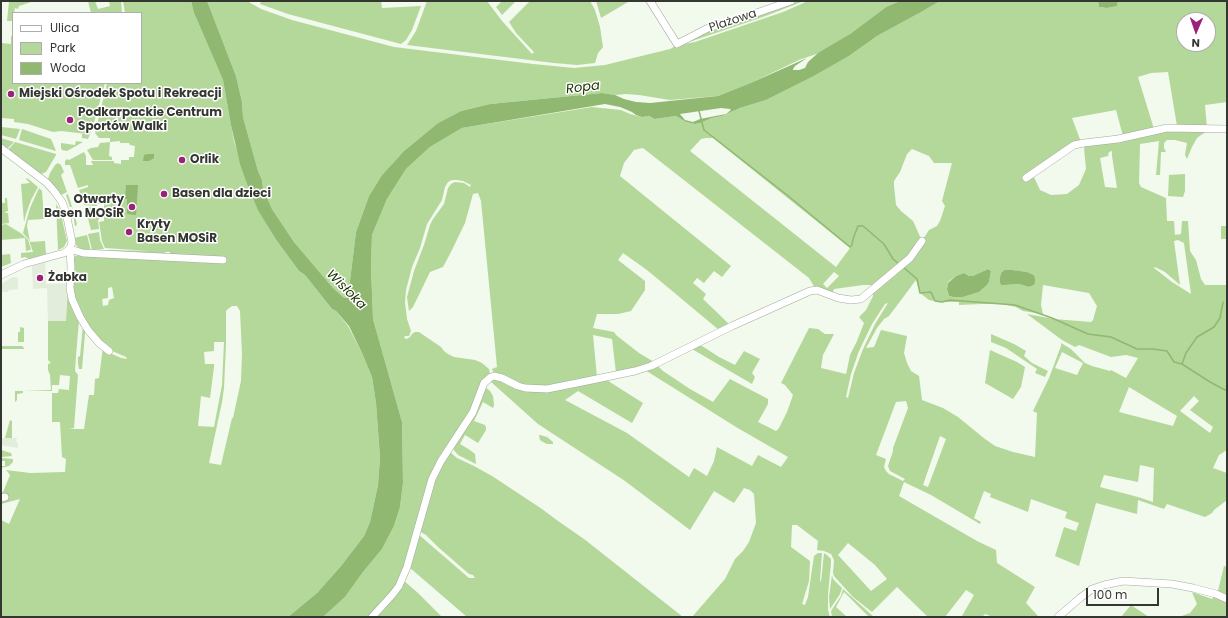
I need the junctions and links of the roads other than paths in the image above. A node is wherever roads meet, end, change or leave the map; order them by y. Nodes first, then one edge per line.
1 (650, 1) edge
2 (791, 1) edge
3 (1227, 129) edge
4 (1, 148) edge
5 (1026, 178) dead end
6 (922, 241) dead end
7 (70, 250) junction
8 (223, 260) dead end
9 (1, 275) edge
10 (109, 350) dead end
11 (1227, 599) edge
12 (372, 617) edge
13 (1058, 617) edge

1 - 2 street, Plażowa
3 - 5 street
4 - 7 street
6 - 12 street
7 - 8 street
7 - 9 street
7 - 10 street
11 - 13 street

